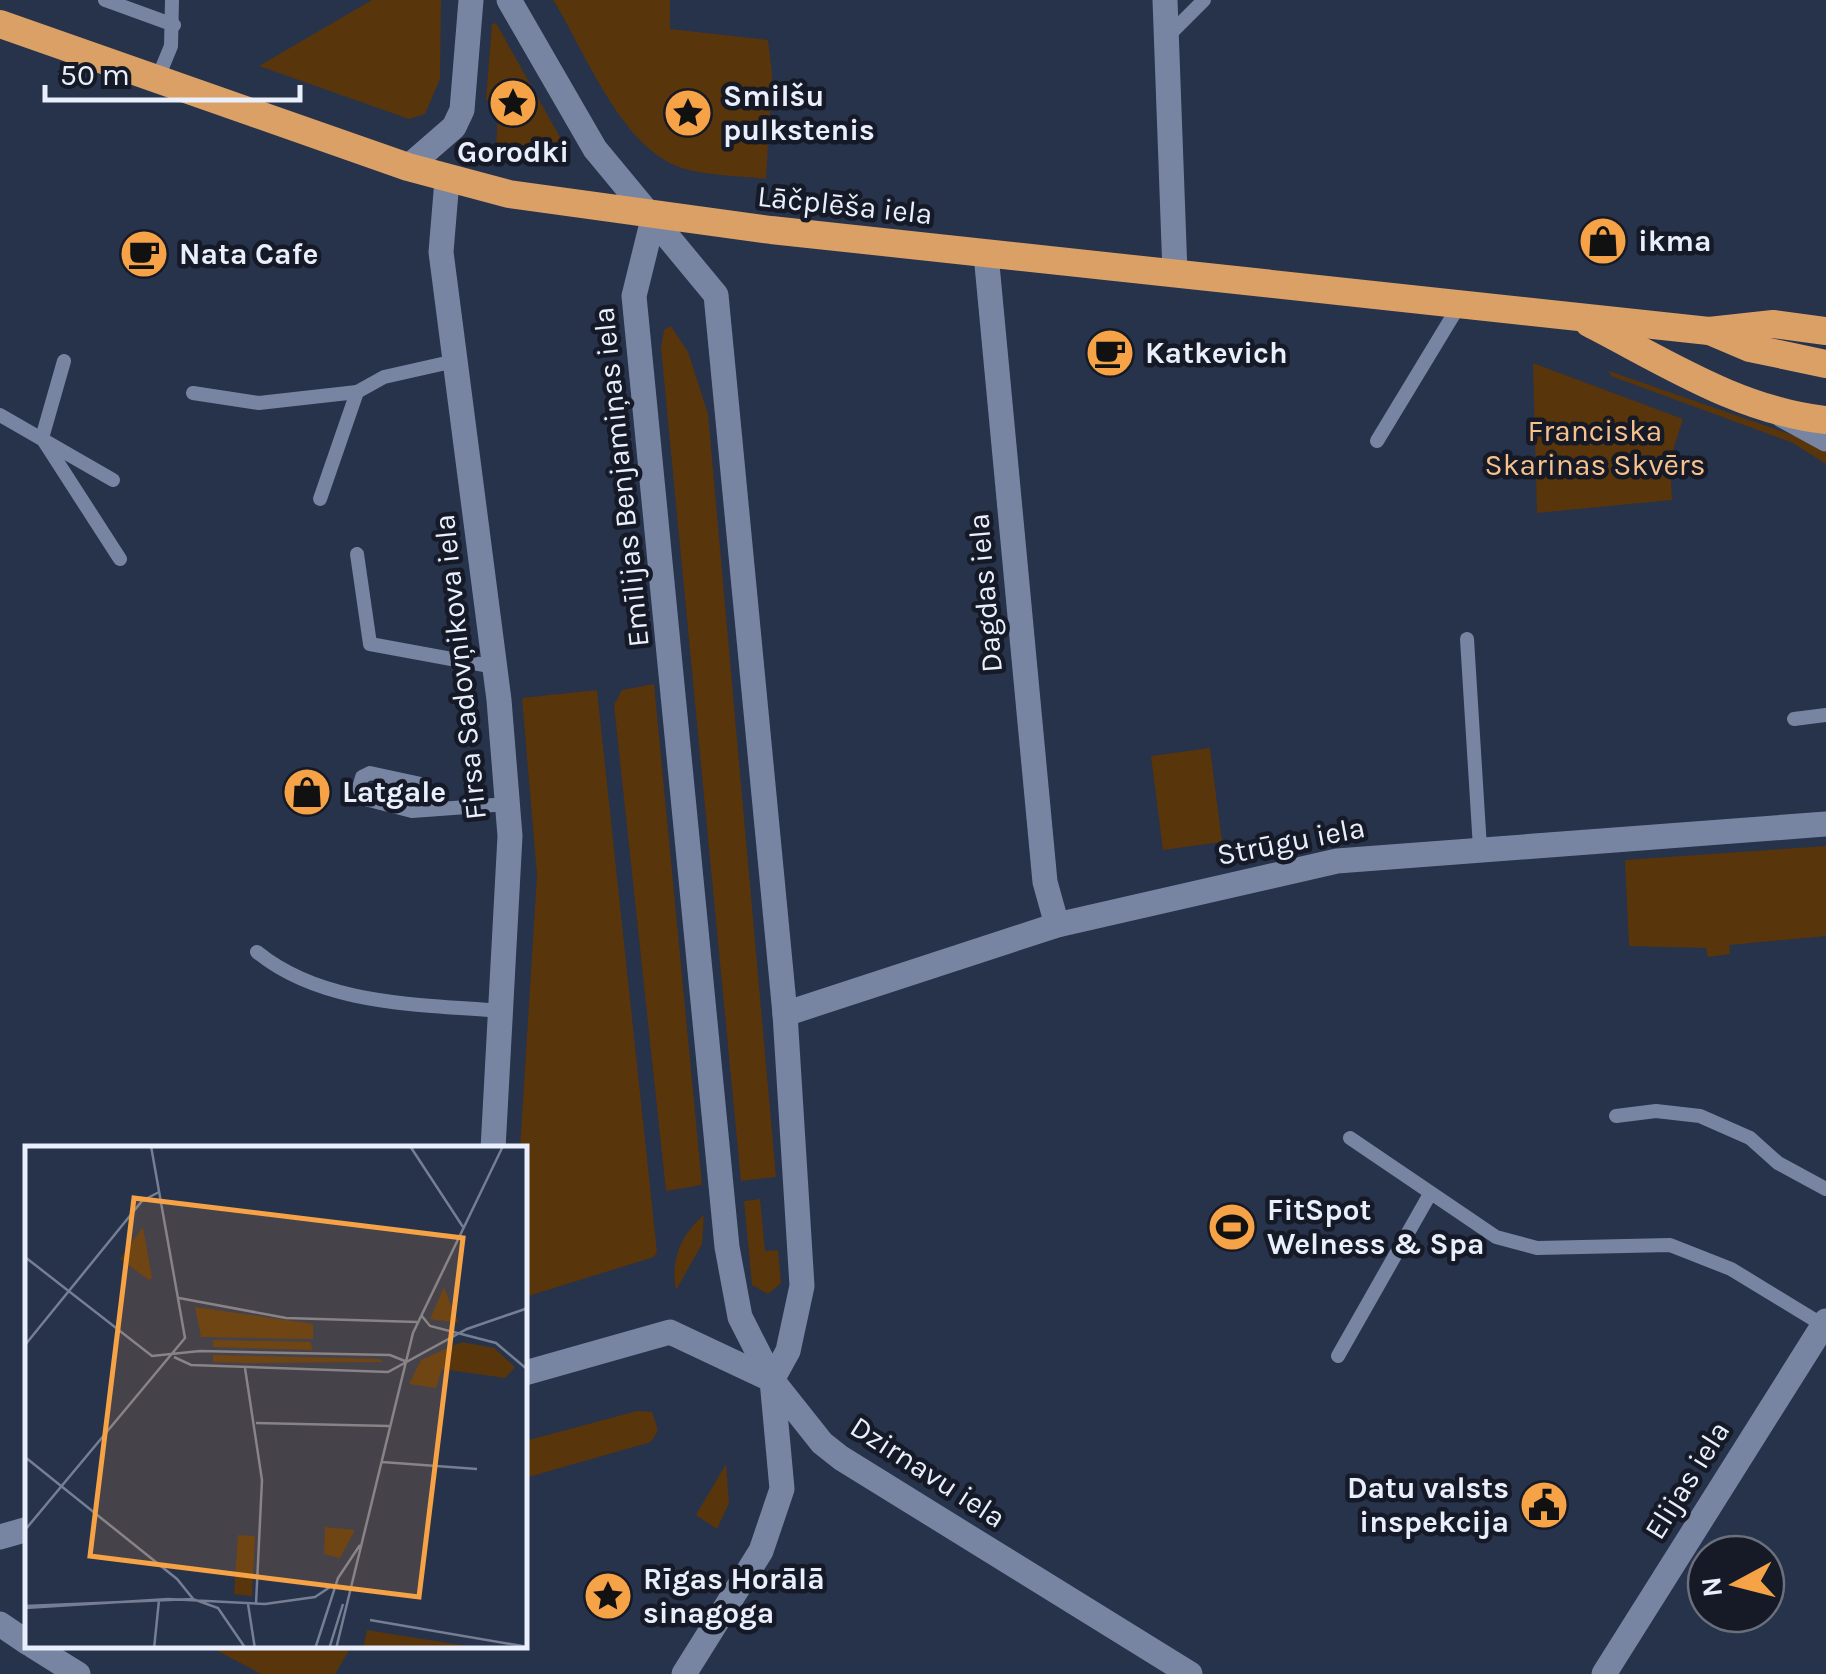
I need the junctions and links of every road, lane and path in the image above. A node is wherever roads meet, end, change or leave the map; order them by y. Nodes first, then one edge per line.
1 (105, 0) edge
2 (172, 0) edge
3 (471, 0) edge
4 (509, 0) edge
5 (1166, 0) edge
6 (1204, 0) edge
7 (0, 24) edge
8 (174, 25) junction
9 (1168, 36) junction
10 (157, 81) junction
11 (408, 167) junction
12 (448, 180) junction
13 (654, 215) junction
14 (986, 254) junction
15 (1174, 273) junction
16 (1461, 304) junction
17 (1574, 316) junction
18 (1708, 331) junction
19 (1826, 331) edge
20 (456, 361) junction
21 (64, 362) dead end
22 (1826, 364) edge
23 (357, 392) junction
24 (193, 393) dead end
25 (0, 415) edge
26 (1782, 416) junction
27 (1826, 420) edge
28 (42, 438) junction
29 (1826, 439) edge
30 (1378, 442) dead end
31 (113, 480) dead end
32 (320, 499) dead end
33 (356, 554) dead end
34 (120, 559) dead end
35 (1467, 640) dead end
36 (495, 667) junction
37 (1826, 714) edge
38 (1794, 720) dead end
39 (508, 804) junction
40 (427, 810) junction
41 (1826, 824) edge
42 (1480, 848) junction
43 (1058, 925) junction
44 (257, 952) dead end
45 (501, 1011) junction
46 (784, 1014) junction
47 (1616, 1116) dead end
48 (1350, 1138) dead end
49 (493, 1146) edge
50 (1826, 1190) edge
51 (1430, 1194) junction
52 (1825, 1323) edge
53 (1338, 1356) dead end
54 (528, 1373) edge
55 (772, 1380) junction
56 (25, 1530) edge
57 (0, 1537) edge
58 (32, 1649) edge
59 (78, 1674) edge
60 (684, 1674) edge
61 (1190, 1674) edge
62 (1604, 1674) edge

1 - 8 lane
2 - 8 lane
3 - 11 street
4 - 13 street
5 - 9 street
6 - 9 lane
7 - 10 highway, Lāčplēša iela
8 - 10 lane
9 - 15 street
10 - 11 highway, Lāčplēša iela
11 - 12 highway, Lāčplēša iela
12 - 13 highway, Lāčplēša iela
12 - 20 street, Firsa Sadovņikova iela
13 - 14 highway, Lāčplēša iela
13 - 46 street, Emīlijas Benjamiņas iela
13 - 55 street, Emīlijas Benjamiņas iela
14 - 15 highway, Lāčplēša iela
14 - 43 street, Dagdas iela
15 - 16 highway, Lāčplēša iela
16 - 17 highway, Lāčplēša iela
16 - 30 lane
17 - 18 highway, Lāčplēša iela
17 - 26 highway
18 - 19 highway, Lāčplēša iela
18 - 22 highway, Lāčplēša iela
20 - 23 lane
20 - 36 street, Firsa Sadovņikova iela
21 - 28 lane
23 - 24 lane
23 - 32 lane
25 - 28 lane
26 - 27 highway
26 - 29 street
28 - 31 lane
28 - 34 lane
33 - 36 lane
35 - 42 lane
36 - 39 street, Firsa Sadovņikova iela
37 - 38 lane
39 - 40 lane
39 - 45 street, Firsa Sadovņikova iela
40 - 40 lane
41 - 42 street, Strūgu iela
42 - 43 street, Strūgu iela
43 - 46 street, Strūgu iela
44 - 45 lane
45 - 49 street, Firsa Sadovņikova iela
46 - 55 street, Emīlijas Benjamiņas iela
47 - 50 lane
48 - 51 lane
51 - 52 lane
51 - 53 lane
52 - 62 street, Elijas iela
54 - 55 street, Dzirnavu iela
55 - 60 street, Emīlijas Benjamiņas iela
55 - 61 street, Dzirnavu iela
56 - 57 street
58 - 59 street

